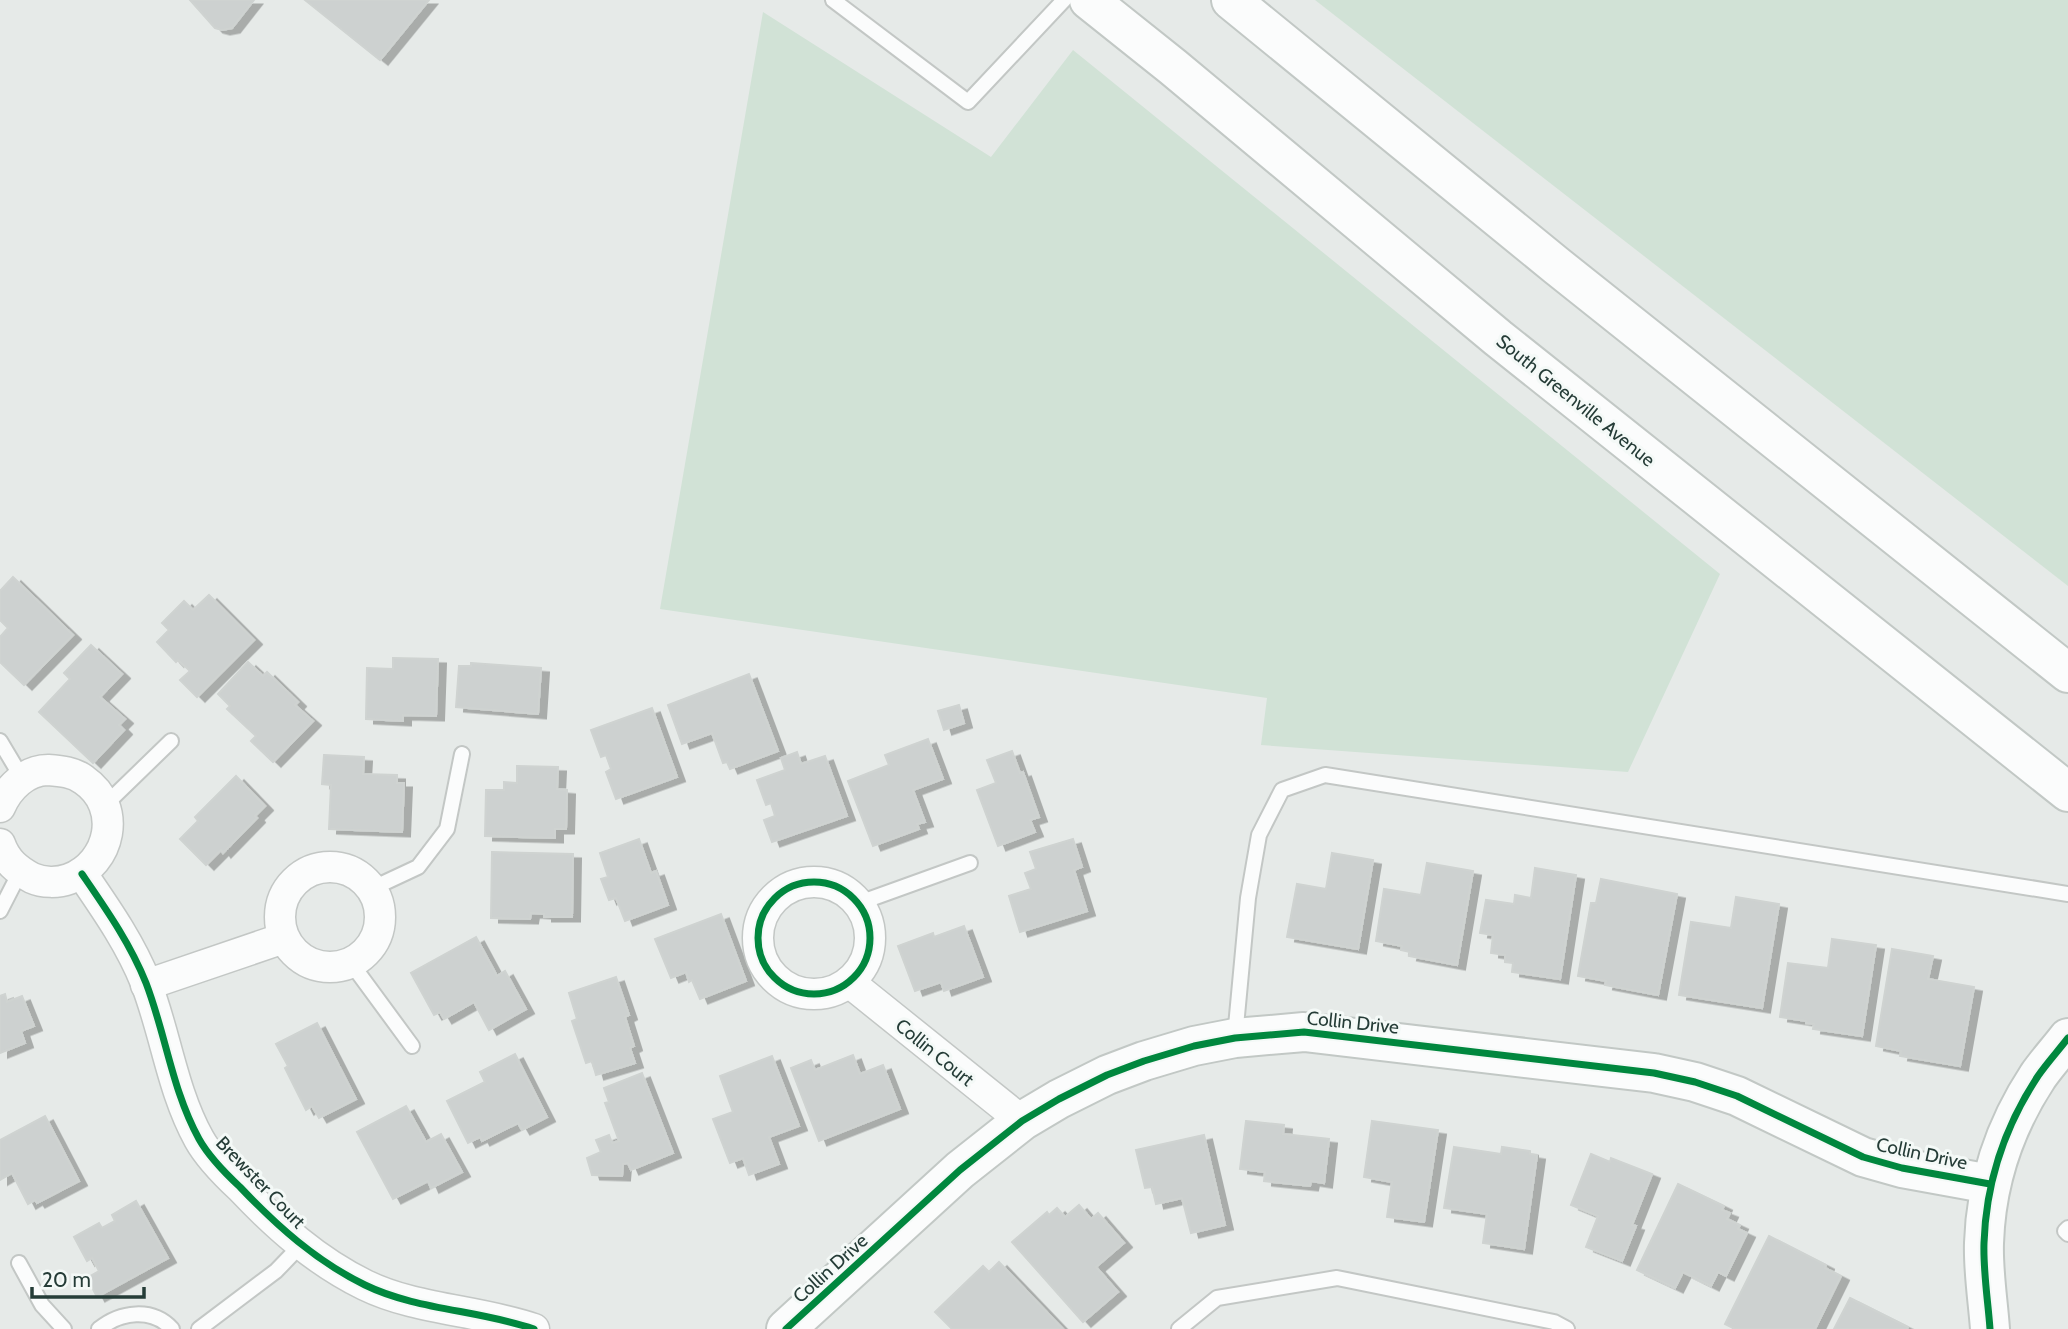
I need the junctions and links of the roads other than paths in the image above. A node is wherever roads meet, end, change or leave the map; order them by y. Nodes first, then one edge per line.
1 (833, 0) edge
2 (1063, 0) edge
3 (1089, 0) edge
4 (1231, 0) edge
5 (2068, 673) edge
6 (0, 741) edge
7 (172, 741) dead end
8 (462, 754) dead end
9 (22, 778) junction
10 (2068, 792) edge
11 (0, 807) edge
12 (103, 807) junction
13 (0, 844) edge
14 (970, 863) dead end
15 (20, 872) junction
16 (82, 874) junction
17 (371, 889) junction
18 (2068, 894) edge
19 (859, 903) junction
20 (0, 911) edge
21 (284, 938) junction
22 (351, 963) junction
23 (849, 982) junction
24 (146, 985) junction
25 (1235, 1038) junction
26 (2068, 1038) edge
27 (412, 1046) dead end
28 (1022, 1121) junction
29 (1990, 1184) junction
30 (2068, 1228) edge
31 (2068, 1234) edge
32 (301, 1245) junction
33 (19, 1263) dead end
34 (64, 1329) edge
35 (99, 1329) edge
36 (173, 1329) edge
37 (199, 1329) edge
38 (534, 1329) edge
39 (786, 1329) edge
40 (1179, 1329) edge
41 (1567, 1329) edge
42 (1990, 1329) edge

1 - 2 lane
3 - 10 main road, South Greenville Avenue
4 - 5 main road
6 - 9 lane
7 - 12 lane
8 - 17 lane
9 - 11 street
9 - 12 street
12 - 16 street
13 - 15 street
14 - 19 lane
15 - 16 street
15 - 20 lane
16 - 24 street, Brewster Court
17 - 21 street
17 - 22 street
18 - 25 lane
19 - 23 street
19 - 23 street
21 - 22 street
21 - 24 street
22 - 27 lane
23 - 28 street, Collin Court
24 - 32 street, Brewster Court
25 - 28 main road, Collin Drive
25 - 29 main road, Collin Drive
26 - 29 main road
28 - 39 main road, Collin Drive
29 - 42 main road
30 - 31 lane
32 - 37 lane, Brewster Court
32 - 38 street, Brewster Court
33 - 34 lane
35 - 36 lane
40 - 41 lane

